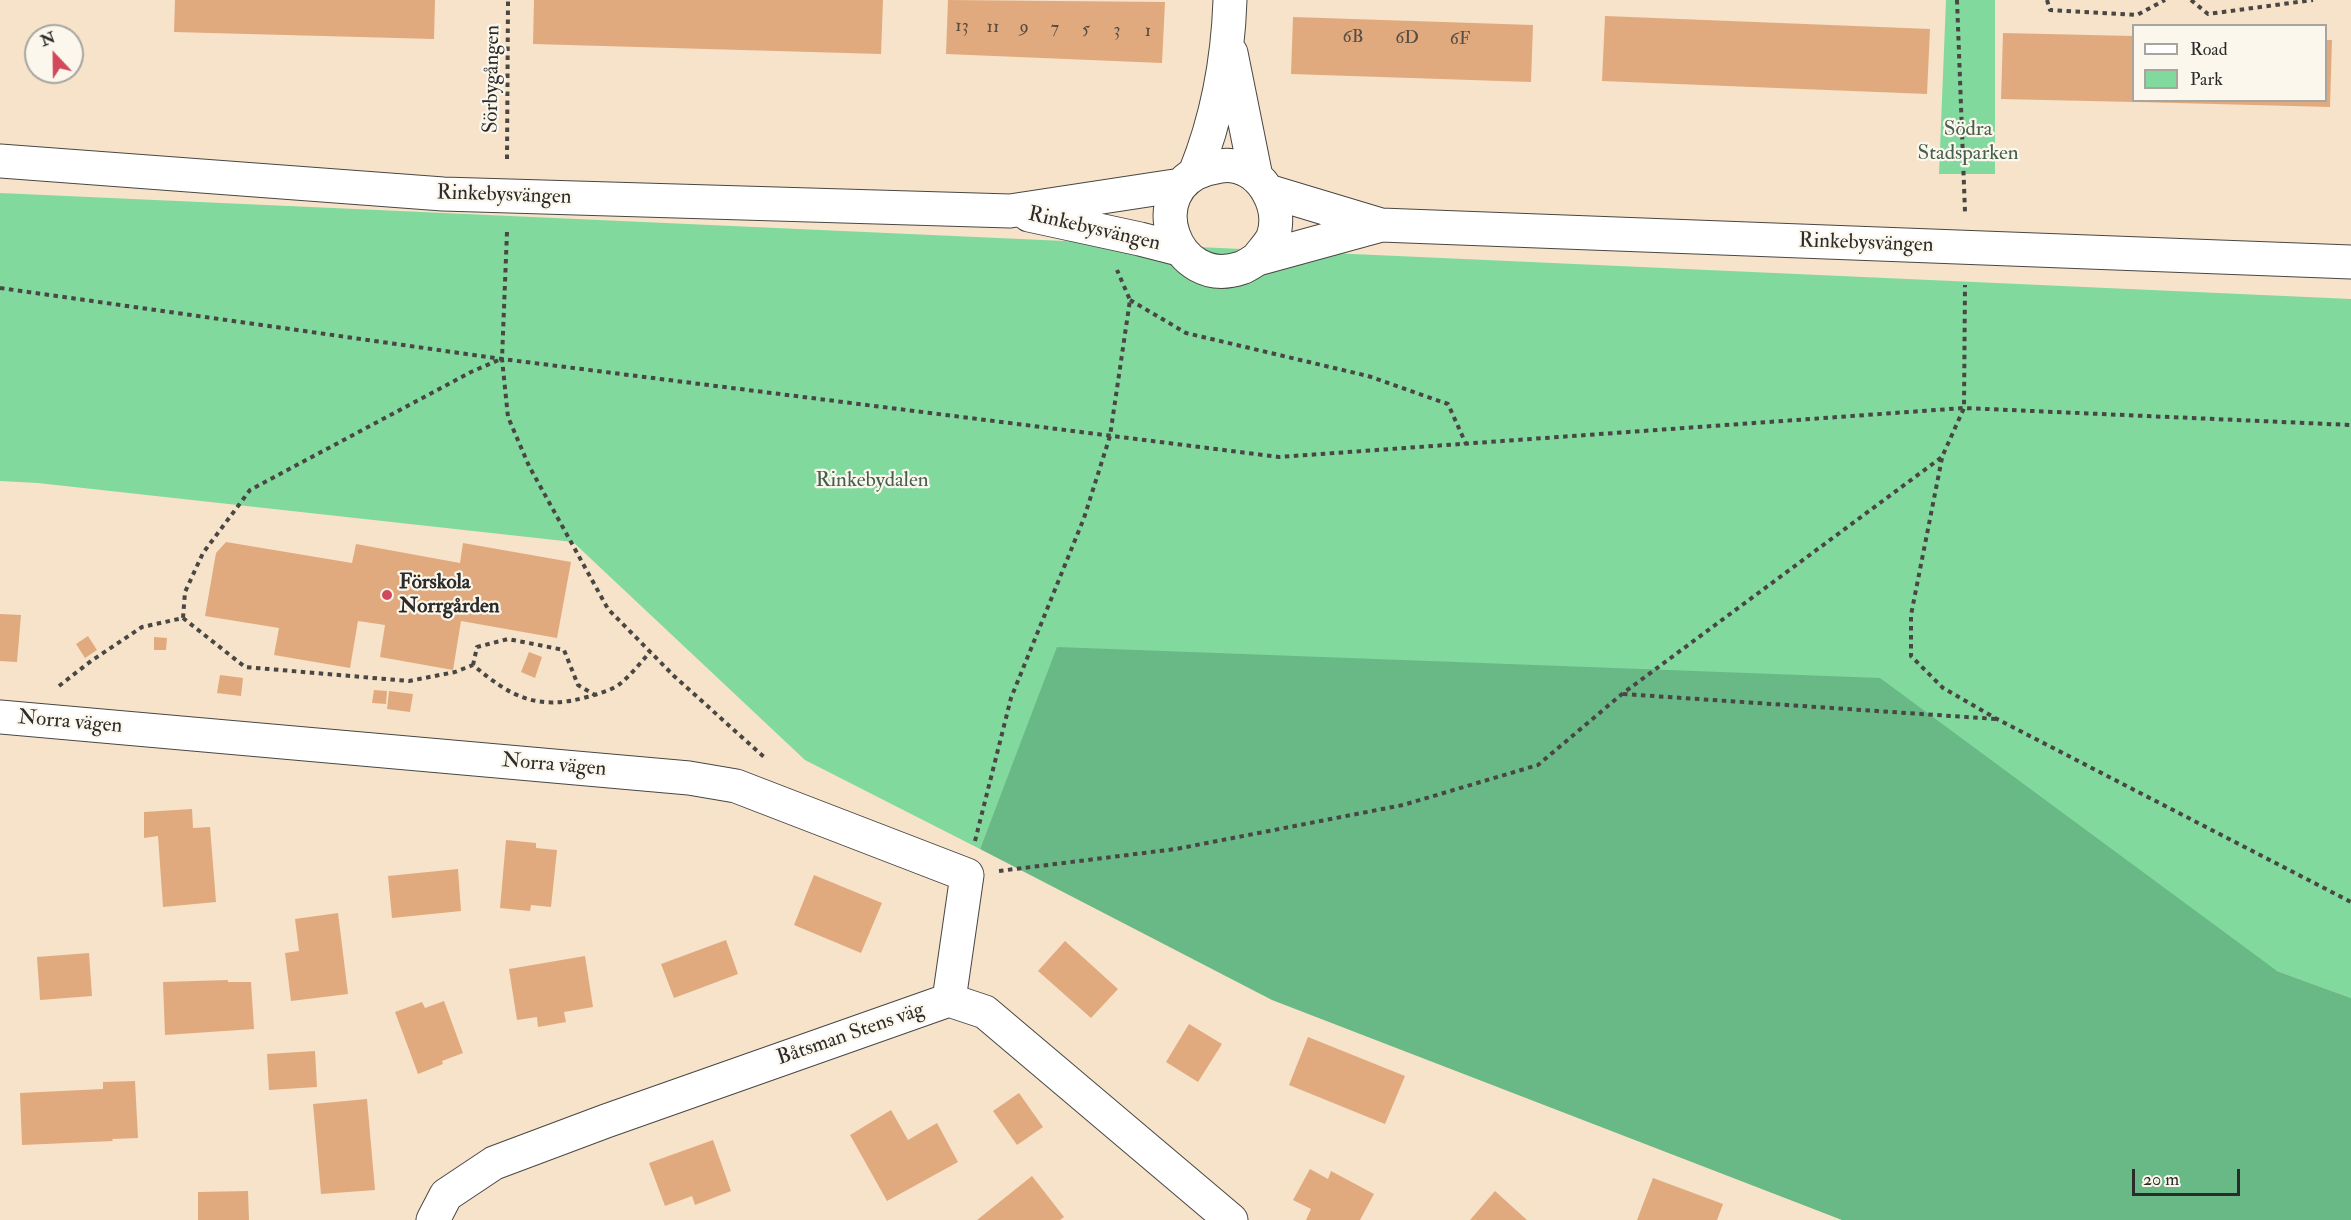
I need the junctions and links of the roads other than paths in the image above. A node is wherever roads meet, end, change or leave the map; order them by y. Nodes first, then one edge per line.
1 (1230, 0) edge
2 (1229, 39) junction
3 (0, 161) edge
4 (1188, 179) junction
5 (1262, 184) junction
6 (1010, 211) junction
7 (1381, 225) junction
8 (1179, 249) junction
9 (1257, 259) junction
10 (2351, 262) edge
11 (0, 717) edge
12 (949, 1000) junction
13 (433, 1220) edge
14 (1232, 1220) edge

1 - 2 street
2 - 4 street
2 - 5 street
3 - 6 street, Rinkebysvängen
4 - 5 street, Rinkebysvängen
4 - 6 street, Rinkebysvängen
4 - 8 street, Rinkebysvängen
5 - 7 street, Rinkebysvängen
5 - 9 street
6 - 8 street, Rinkebysvängen
7 - 9 street, Rinkebysvängen
7 - 10 street, Rinkebysvängen
8 - 9 street, Rinkebysvängen
11 - 12 street, Norra vägen
12 - 13 street, Båtsman Stens väg
12 - 14 street, Båtsman Stens väg

